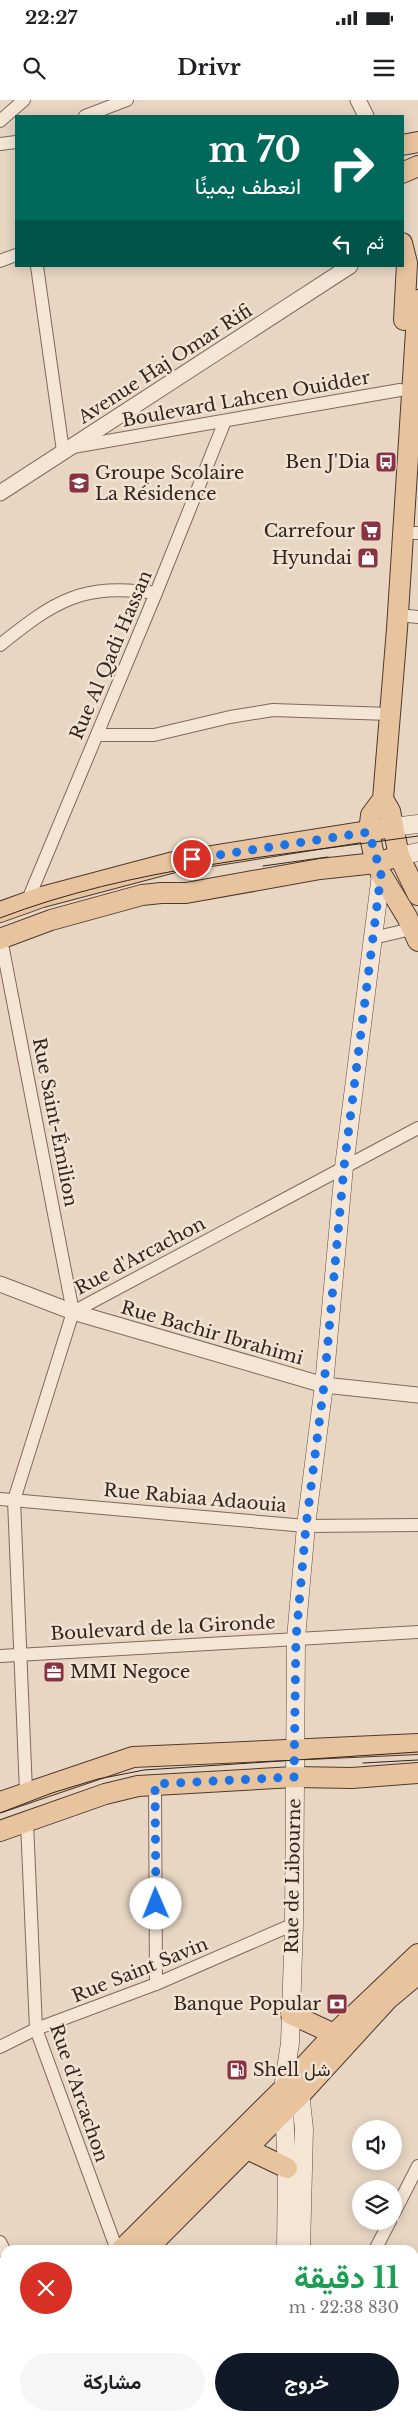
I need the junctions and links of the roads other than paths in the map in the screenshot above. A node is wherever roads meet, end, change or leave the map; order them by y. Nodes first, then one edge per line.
1 (24, 100) edge
2 (126, 100) edge
3 (358, 100) edge
4 (88, 115) edge
5 (366, 115) edge
6 (0, 121) edge
7 (15, 142) edge
8 (418, 142) edge
9 (0, 144) edge
10 (404, 145) edge
11 (404, 243) edge
12 (418, 247) edge
13 (404, 250) edge
14 (15, 255) edge
15 (0, 261) edge
16 (37, 267) edge
17 (348, 267) edge
18 (404, 267) edge
19 (399, 273) edge
20 (418, 300) edge
21 (400, 390) junction
22 (225, 421) junction
23 (66, 449) junction
24 (418, 475) edge
25 (0, 493) edge
26 (416, 533) edge
27 (156, 593) junction
28 (408, 621) edge
29 (0, 645) edge
30 (389, 714) junction
31 (98, 735) junction
32 (383, 799) junction
33 (418, 824) edge
34 (393, 827) junction
35 (369, 832) junction
36 (408, 854) edge
37 (378, 868) junction
38 (418, 895) edge
39 (27, 902) junction
40 (0, 912) edge
41 (414, 929) edge
42 (0, 938) edge
43 (373, 938) junction
44 (418, 1128) edge
45 (344, 1167) junction
46 (0, 1284) edge
47 (73, 1312) junction
48 (324, 1385) junction
49 (418, 1395) edge
50 (0, 1499) edge
51 (14, 1500) junction
52 (418, 1525) edge
53 (306, 1526) junction
54 (418, 1632) edge
55 (296, 1638) junction
56 (20, 1654) junction
57 (0, 1656) edge
58 (418, 1744) edge
59 (294, 1749) junction
60 (418, 1773) edge
61 (294, 1777) junction
62 (155, 1784) junction
63 (26, 1792) junction
64 (0, 1802) edge
65 (27, 1823) junction
66 (0, 1831) edge
67 (294, 1924) junction
68 (418, 1954) edge
69 (418, 1974) edge
70 (156, 1984) junction
71 (291, 2014) junction
72 (36, 2029) junction
73 (334, 2034) junction
74 (290, 2042) junction
75 (0, 2047) edge
76 (297, 2073) junction
77 (292, 2091) junction
78 (285, 2109) junction
79 (246, 2148) junction
80 (418, 2166) edge
81 (287, 2168) junction
82 (402, 2197) edge
83 (385, 2230) edge
84 (114, 2245) edge
85 (127, 2245) edge
86 (151, 2245) edge
87 (286, 2245) edge
88 (301, 2245) edge
89 (378, 2245) edge

1 - 6 street
2 - 4 street
3 - 5 street
7 - 9 street
8 - 10 main road
11 - 12 main road
13 - 18 main road
14 - 15 street
16 - 23 street
17 - 23 street, Avenue Haj Omar Rifi
19 - 21 main road
20 - 28 main road
21 - 22 street, Boulevard Lahcen Ouidder
21 - 28 main road
22 - 23 street, Boulevard Lahcen Ouidder
22 - 27 street, Rue Al Qadi Hassan
23 - 25 street, Avenue Haj Omar Rifi
24 - 26 main road
26 - 28 main road
27 - 29 street
27 - 31 street, Rue Al Qadi Hassan
28 - 30 main road
30 - 31 street
30 - 32 main road
31 - 39 street, Rue Al Qadi Hassan
32 - 34 main road
32 - 35 main road
33 - 34 main road
34 - 35 main road
34 - 36 main road
35 - 37 main road
35 - 39 main road
36 - 37 main road
36 - 38 main road
37 - 41 main road
37 - 42 main road
37 - 43 main road, Rue de Libourne
39 - 40 main road
41 - 43 street
42 - 47 street, Rue Saint-Émilion
43 - 45 main road, Rue de Libourne
44 - 45 street, Rue d'Arcachon
45 - 47 street, Rue d'Arcachon
45 - 48 main road, Rue de Libourne
46 - 47 street, Rue Bachir Ibrahimi
47 - 48 street, Rue Bachir Ibrahimi
47 - 51 street, Rue d'Arcachon
48 - 49 street, Rue Bachir Ibrahimi
48 - 53 main road, Rue de Libourne
50 - 51 street, Rue Rabiaa Adaouia
51 - 53 street, Rue Rabiaa Adaouia
51 - 56 street, Rue d'Arcachon
52 - 53 street, Rue Rabiaa Adaouia
53 - 55 main road, Rue de Libourne
54 - 55 street, Boulevard de la Gironde
55 - 56 street, Boulevard de la Gironde
55 - 59 main road, Rue de Libourne
56 - 57 street, Boulevard de la Gironde
56 - 63 street, Rue d'Arcachon
58 - 59 main road
59 - 61 main road, Rue de Libourne
59 - 63 main road
60 - 61 main road
61 - 62 main road
61 - 67 main road, Rue de Libourne
62 - 65 main road
62 - 70 street
63 - 64 main road
65 - 66 main road
65 - 72 street, Rue d'Arcachon
67 - 70 street, Rue Saint Savin
67 - 71 main road, Rue de Libourne
68 - 73 main road
69 - 77 main road
70 - 72 street, Rue Saint Savin
71 - 73 main road
71 - 74 main road, Rue de Libourne
72 - 75 street, Rue Saint Savin
72 - 84 street, Rue d'Arcachon
73 - 76 main road
74 - 76 main road
74 - 77 main road
76 - 77 main road
77 - 78 main road
77 - 85 main road
77 - 88 main road
78 - 79 main road
78 - 81 main road
79 - 81 main road
79 - 86 main road
80 - 82 street
81 - 87 main road
83 - 89 street

